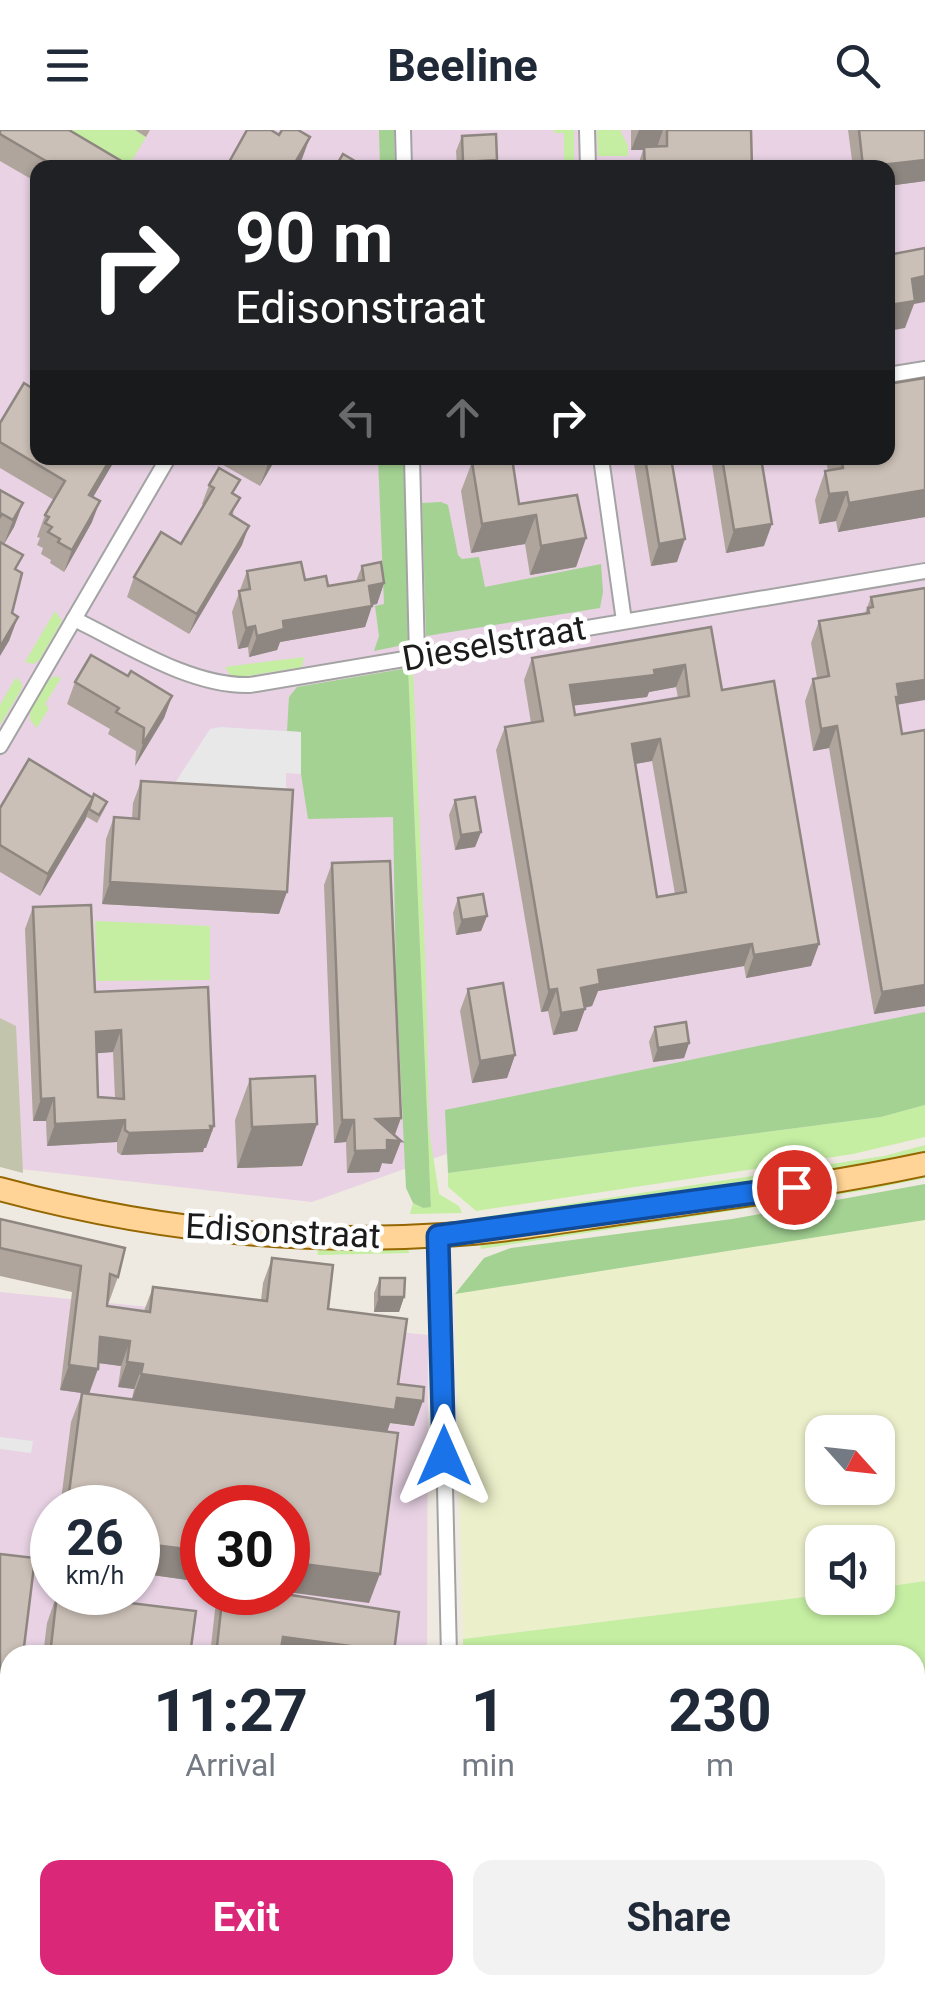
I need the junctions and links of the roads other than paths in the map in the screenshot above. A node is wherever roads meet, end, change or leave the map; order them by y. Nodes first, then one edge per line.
1 (403, 130) edge
2 (587, 130) edge
3 (404, 160) edge
4 (588, 160) edge
5 (925, 369) edge
6 (895, 374) edge
7 (164, 465) edge
8 (412, 465) edge
9 (603, 465) edge
10 (925, 570) edge
11 (74, 618) junction
12 (624, 621) junction
13 (417, 656) junction
14 (0, 746) edge
15 (925, 1164) edge
16 (0, 1190) edge
17 (438, 1236) junction
18 (448, 1645) edge

1 - 3 street
2 - 4 street
5 - 6 street
7 - 11 street
8 - 13 street
9 - 12 street
10 - 12 street, Dieselstraat
11 - 13 street, Dieselstraat
11 - 14 street
12 - 13 street, Dieselstraat
15 - 17 main road, Edisonstraat
16 - 17 main road, Edisonstraat
17 - 18 street

